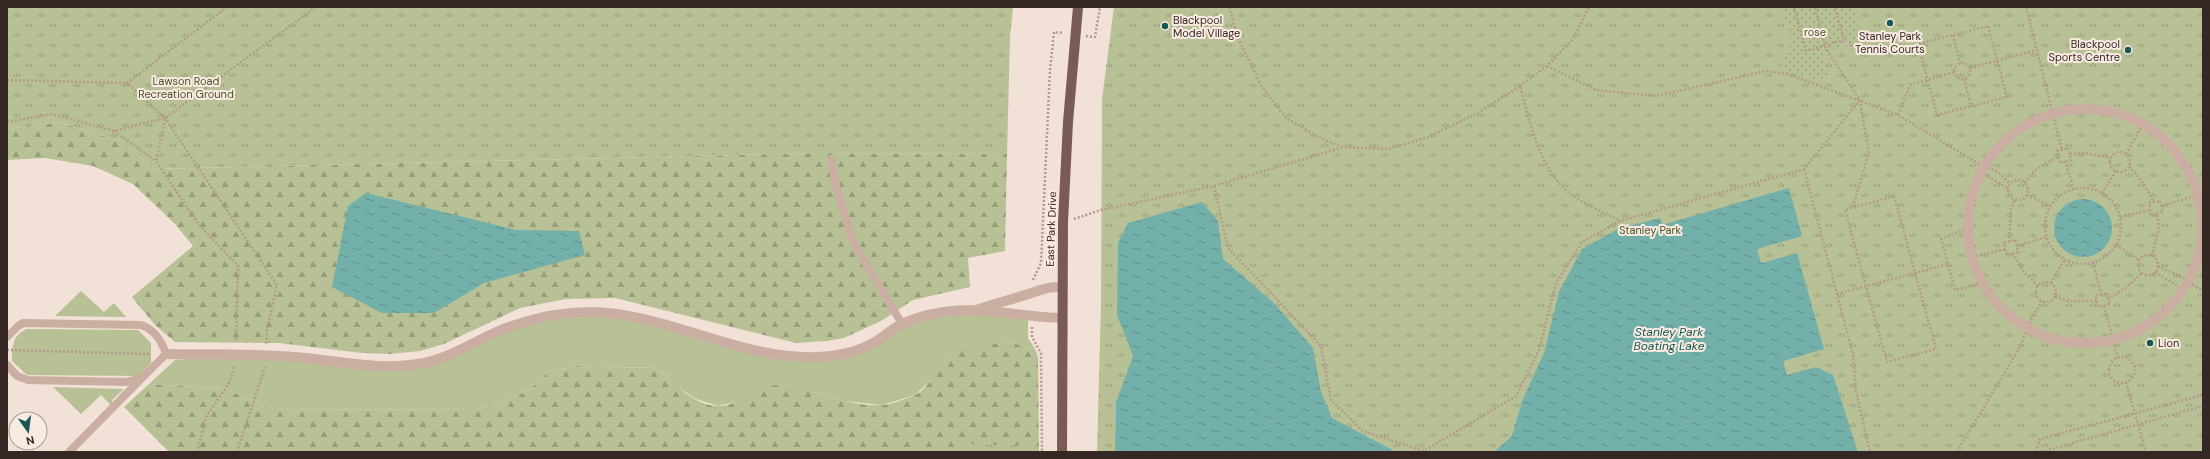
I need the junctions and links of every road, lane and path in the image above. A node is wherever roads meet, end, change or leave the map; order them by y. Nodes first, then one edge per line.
1 (227, 7) edge
2 (316, 7) edge
3 (1078, 7) edge
4 (1100, 7) edge
5 (1229, 7) edge
6 (1589, 7) edge
7 (1794, 7) edge
8 (1815, 7) edge
9 (1836, 7) edge
10 (2026, 7) edge
11 (1063, 33) dead end
12 (1953, 35) junction
13 (1085, 36) dead end
14 (1826, 45) junction
15 (2037, 50) junction
16 (1997, 61) junction
17 (1960, 62) junction
18 (1548, 66) junction
19 (1970, 68) junction
20 (1954, 72) junction
21 (1927, 79) junction
22 (1964, 79) junction
23 (7, 80) edge
24 (127, 83) junction
25 (1520, 86) junction
26 (1860, 100) junction
27 (1971, 106) junction
28 (2054, 114) junction
29 (1898, 115) junction
30 (165, 118) junction
31 (7, 122) edge
32 (2143, 124) junction
33 (114, 131) junction
34 (1342, 148) junction
35 (2062, 150) junction
36 (2070, 154) junction
37 (2126, 154) junction
38 (2058, 157) junction
39 (831, 158) dead end
40 (2111, 158) junction
41 (2065, 161) junction
42 (156, 162) junction
43 (2129, 166) junction
44 (1984, 168) junction
45 (1804, 169) junction
46 (2116, 171) junction
47 (2025, 183) junction
48 (2010, 184) junction
49 (1214, 186) junction
50 (2008, 188) junction
51 (2074, 189) junction
52 (2102, 193) junction
53 (2201, 194) edge
54 (2027, 195) junction
55 (2015, 200) junction
56 (2154, 202) junction
57 (2050, 206) junction
58 (2162, 206) junction
59 (1853, 207) junction
60 (2150, 210) junction
61 (2157, 213) junction
62 (1087, 216) dead end
63 (2120, 217) junction
64 (1620, 221) junction
65 (1968, 228) junction
66 (2046, 237) junction
67 (2009, 242) junction
68 (2116, 245) junction
69 (2017, 246) junction
70 (2006, 249) junction
71 (2013, 253) junction
72 (2152, 256) junction
73 (1972, 257) junction
74 (2065, 259) junction
75 (2139, 260) junction
76 (2093, 262) junction
77 (1948, 264) junction
78 (2158, 266) junction
79 (2155, 272) junction
80 (2142, 273) junction
81 (1915, 274) junction
82 (1983, 283) junction
83 (2051, 284) junction
84 (2187, 284) junction
85 (1032, 285) dead end
86 (2038, 286) junction
87 (1061, 287) junction
88 (1866, 287) junction
89 (2203, 292) edge
90 (1837, 294) junction
91 (2101, 294) junction
92 (2055, 297) junction
93 (2108, 298) junction
94 (2042, 301) junction
95 (2097, 301) junction
96 (2104, 306) junction
97 (977, 309) junction
98 (1062, 318) junction
99 (1032, 323) dead end
100 (902, 324) junction
101 (2028, 328) junction
102 (7, 337) edge
103 (2114, 340) junction
104 (7, 350) edge
105 (166, 354) junction
106 (235, 355) junction
107 (266, 356) junction
108 (2118, 358) junction
109 (7, 365) edge
110 (142, 378) junction
111 (2126, 382) junction
112 (2203, 395) edge
113 (2203, 406) edge
114 (2135, 413) junction
115 (2138, 424) junction
116 (69, 452) edge
117 (197, 452) edge
118 (237, 452) edge
119 (1042, 452) edge
120 (1062, 452) edge
121 (1870, 452) edge
122 (1957, 452) edge
123 (2036, 452) edge
124 (2041, 452) edge
125 (2146, 452) edge

1 - 24 path
2 - 30 path
3 - 87 main road, East Park Drive
4 - 13 path
5 - 34 path
6 - 18 path
7 - 14 path
8 - 14 path
9 - 14 path
10 - 15 path
11 - 85 path, East Park Drive
12 - 16 path
12 - 17 path
12 - 21 path
14 - 26 path
15 - 16 path
15 - 28 path
16 - 19 path
16 - 27 path
17 - 19 path
17 - 20 path
18 - 25 path
18 - 26 path
19 - 22 path
20 - 21 path
20 - 22 path
21 - 27 path
21 - 29 path
22 - 27 path
23 - 24 path
24 - 30 path
25 - 34 path
25 - 64 path
26 - 29 path
26 - 45 path
26 - 59 path
28 - 32 street
28 - 35 path
28 - 44 street
29 - 44 path
30 - 33 path
30 - 42 path
30 - 107 path
31 - 33 path
32 - 37 path
32 - 53 street
33 - 42 path
34 - 49 path
35 - 36 path
35 - 38 path
36 - 40 path
36 - 41 path
37 - 40 path
37 - 43 path
38 - 41 path
38 - 47 path
39 - 100 lane
40 - 46 path
41 - 51 path
42 - 106 path
43 - 46 path
43 - 56 path
44 - 48 path
44 - 50 path
44 - 65 street
45 - 64 path
45 - 90 path
46 - 52 path
47 - 48 path
47 - 54 path
48 - 50 path
49 - 62 path
49 - 64 path
50 - 55 path
51 - 52 path
51 - 57 path
52 - 63 path
53 - 58 path
53 - 84 street
54 - 55 path
54 - 57 path
55 - 67 path
56 - 58 path
56 - 60 path
57 - 66 path
58 - 61 path
59 - 81 path
59 - 88 path
60 - 61 path
60 - 63 path
61 - 72 path
63 - 68 path
65 - 73 street
65 - 77 path
66 - 69 path
66 - 74 path
67 - 69 path
67 - 70 path
68 - 75 path
68 - 76 path
69 - 71 path
70 - 71 path
70 - 73 path
71 - 86 path
72 - 75 path
72 - 78 path
73 - 82 street
74 - 76 path
74 - 83 path
75 - 80 path
76 - 91 path
77 - 81 path
77 - 82 path
78 - 79 path
78 - 84 path
79 - 80 path
79 - 84 path
80 - 93 path
81 - 88 path
81 - 88 path
82 - 101 street
83 - 86 path
83 - 92 path
84 - 89 path
84 - 103 street
86 - 94 path
87 - 97 street
87 - 98 main road, East Park Drive
88 - 90 path
90 - 121 path
91 - 93 path
91 - 95 path
92 - 94 path
92 - 95 path
93 - 96 path
94 - 101 path
95 - 96 path
96 - 103 path
97 - 98 street
97 - 100 street
98 - 120 main road, East Park Drive
99 - 119 path
100 - 107 street
101 - 103 street
101 - 122 path
102 - 105 lane
103 - 108 path
104 - 105 path
105 - 106 street
105 - 110 lane
106 - 107 street
106 - 117 path
107 - 118 path
108 - 111 path
108 - 111 path
109 - 110 lane
110 - 116 lane
111 - 114 path
112 - 114 path
113 - 115 path
114 - 115 path
114 - 123 path
115 - 124 path
115 - 125 path

